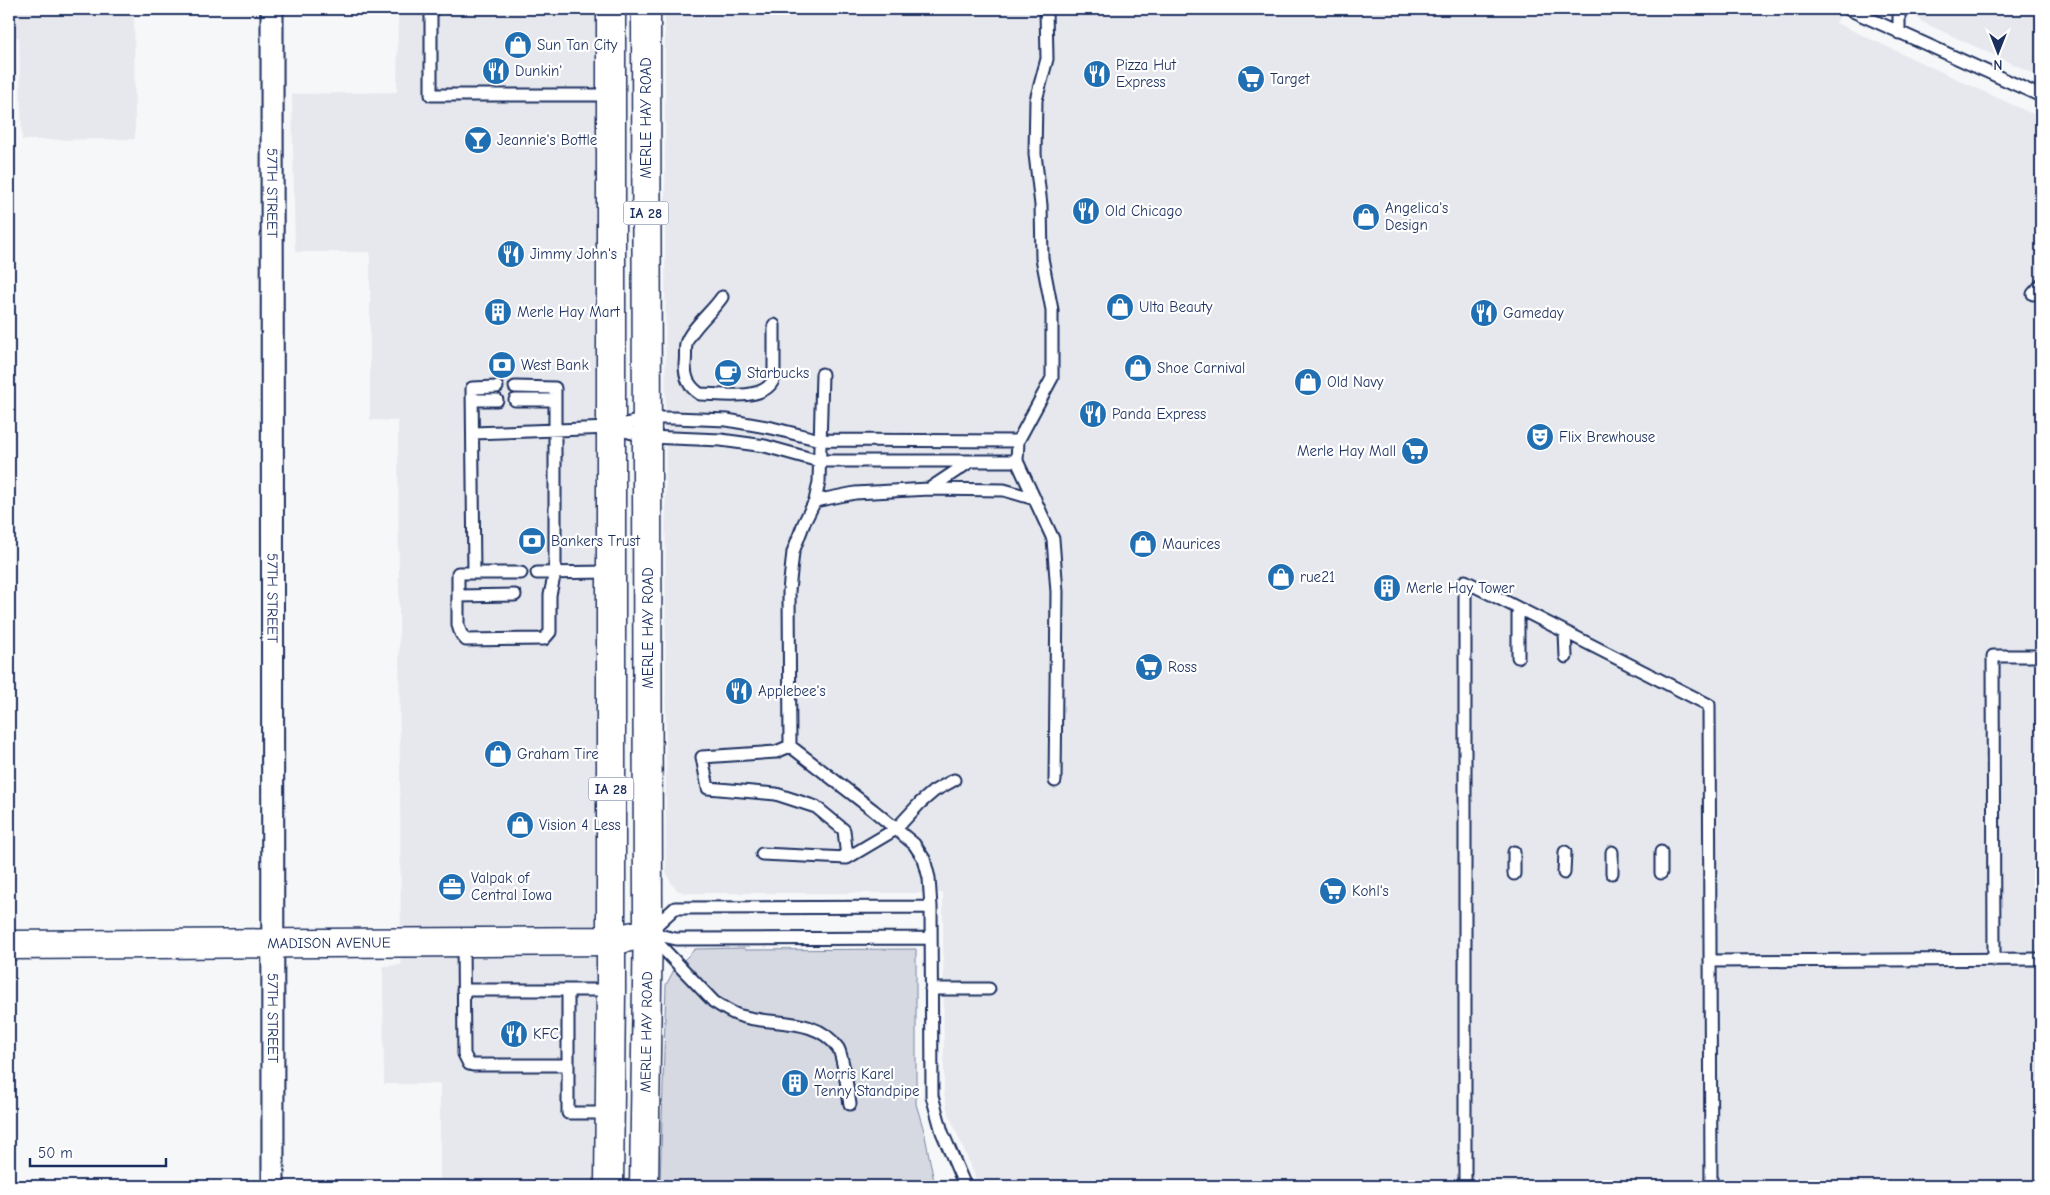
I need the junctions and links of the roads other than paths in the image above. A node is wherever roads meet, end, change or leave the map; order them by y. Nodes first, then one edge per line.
1 (272, 9) edge
2 (431, 9) edge
3 (611, 9) edge
4 (646, 9) edge
5 (1046, 9) edge
6 (1848, 9) edge
7 (1899, 9) edge
8 (1865, 13) edge
9 (1899, 33) junction
10 (612, 95) junction
11 (2041, 96) edge
12 (2041, 285) edge
13 (2033, 294) dead end
14 (722, 297) dead end
15 (774, 325) dead end
16 (822, 374) dead end
17 (497, 387) dead end
18 (515, 387) dead end
19 (472, 400) junction
20 (497, 400) dead end
21 (515, 400) dead end
22 (555, 400) junction
23 (648, 427) junction
24 (612, 428) junction
25 (556, 430) junction
26 (473, 433) junction
27 (820, 440) junction
28 (1018, 441) junction
29 (819, 461) junction
30 (971, 461) junction
31 (1017, 461) junction
32 (928, 489) junction
33 (1035, 499) junction
34 (815, 502) junction
35 (554, 572) junction
36 (610, 572) junction
37 (474, 573) junction
38 (521, 573) dead end
39 (538, 573) dead end
40 (538, 594) dead end
41 (515, 595) dead end
42 (550, 595) junction
43 (458, 596) junction
44 (1518, 608) junction
45 (1565, 632) junction
46 (2041, 656) edge
47 (1518, 657) dead end
48 (1566, 657) dead end
49 (790, 746) junction
50 (954, 780) dead end
51 (1055, 781) dead end
52 (896, 828) junction
53 (1514, 852) dead end
54 (1564, 852) dead end
55 (1612, 852) dead end
56 (1662, 852) dead end
57 (762, 854) dead end
58 (847, 858) junction
59 (1564, 873) dead end
60 (1612, 873) dead end
61 (1662, 873) dead end
62 (1514, 874) dead end
63 (931, 907) junction
64 (648, 933) junction
65 (931, 938) junction
66 (611, 941) junction
67 (463, 942) junction
68 (273, 943) junction
69 (9, 945) edge
70 (2041, 959) edge
71 (1994, 960) junction
72 (1710, 961) junction
73 (931, 989) junction
74 (989, 989) dead end
75 (463, 990) junction
76 (568, 990) junction
77 (611, 990) junction
78 (568, 1066) junction
79 (850, 1104) dead end
80 (610, 1113) junction
81 (273, 1186) edge
82 (609, 1186) edge
83 (644, 1186) edge
84 (965, 1186) edge
85 (1465, 1186) edge
86 (1711, 1186) edge

1 - 68 street, 57TH STREET
2 - 10 lane
3 - 10 main road, IA 28
4 - 23 main road, MERLE HAY ROAD / IA 28
5 - 28 lane
6 - 8 lane
7 - 9 lane
8 - 9 lane
9 - 11 lane
10 - 24 main road, IA 28
12 - 13 lane
14 - 15 lane
16 - 27 lane
17 - 19 lane
18 - 22 lane
19 - 20 lane
19 - 26 lane
21 - 22 lane
22 - 25 lane
23 - 24 lane
23 - 24 lane
23 - 27 lane
23 - 29 lane
23 - 64 main road, MERLE HAY ROAD / IA 28
24 - 25 lane
24 - 36 main road, IA 28
25 - 26 lane
25 - 35 lane
26 - 37 lane
27 - 28 lane
27 - 29 lane
28 - 31 lane
29 - 30 lane
29 - 34 lane
30 - 31 lane
30 - 32 lane
31 - 33 lane
32 - 33 lane
32 - 34 lane
33 - 51 lane
34 - 49 lane
35 - 36 lane
35 - 39 lane
35 - 42 lane
36 - 66 main road, IA 28
37 - 38 lane
37 - 43 lane
40 - 42 lane
41 - 43 lane
42 - 43 lane
44 - 45 lane
44 - 47 lane
44 - 85 lane
45 - 48 lane
45 - 72 lane
46 - 71 lane
49 - 52 lane
49 - 58 lane
50 - 52 lane
52 - 58 lane
52 - 63 lane
53 - 62 lane
54 - 59 lane
55 - 60 lane
56 - 61 lane
57 - 58 lane
63 - 64 lane
63 - 65 lane
64 - 65 lane
64 - 66 main road, MADISON AVENUE
64 - 79 lane
64 - 83 main road, MERLE HAY ROAD / IA 28
65 - 73 lane
66 - 67 main road, MADISON AVENUE
66 - 77 main road, IA 28
67 - 68 main road, MADISON AVENUE
67 - 75 lane
68 - 69 main road, MADISON AVENUE
68 - 81 street, 57TH STREET
70 - 71 lane
71 - 72 lane
72 - 86 lane
73 - 74 lane
73 - 84 lane
75 - 76 lane
75 - 78 lane
76 - 77 lane
76 - 78 lane
77 - 80 main road, IA 28
78 - 80 lane
80 - 82 main road, IA 28

